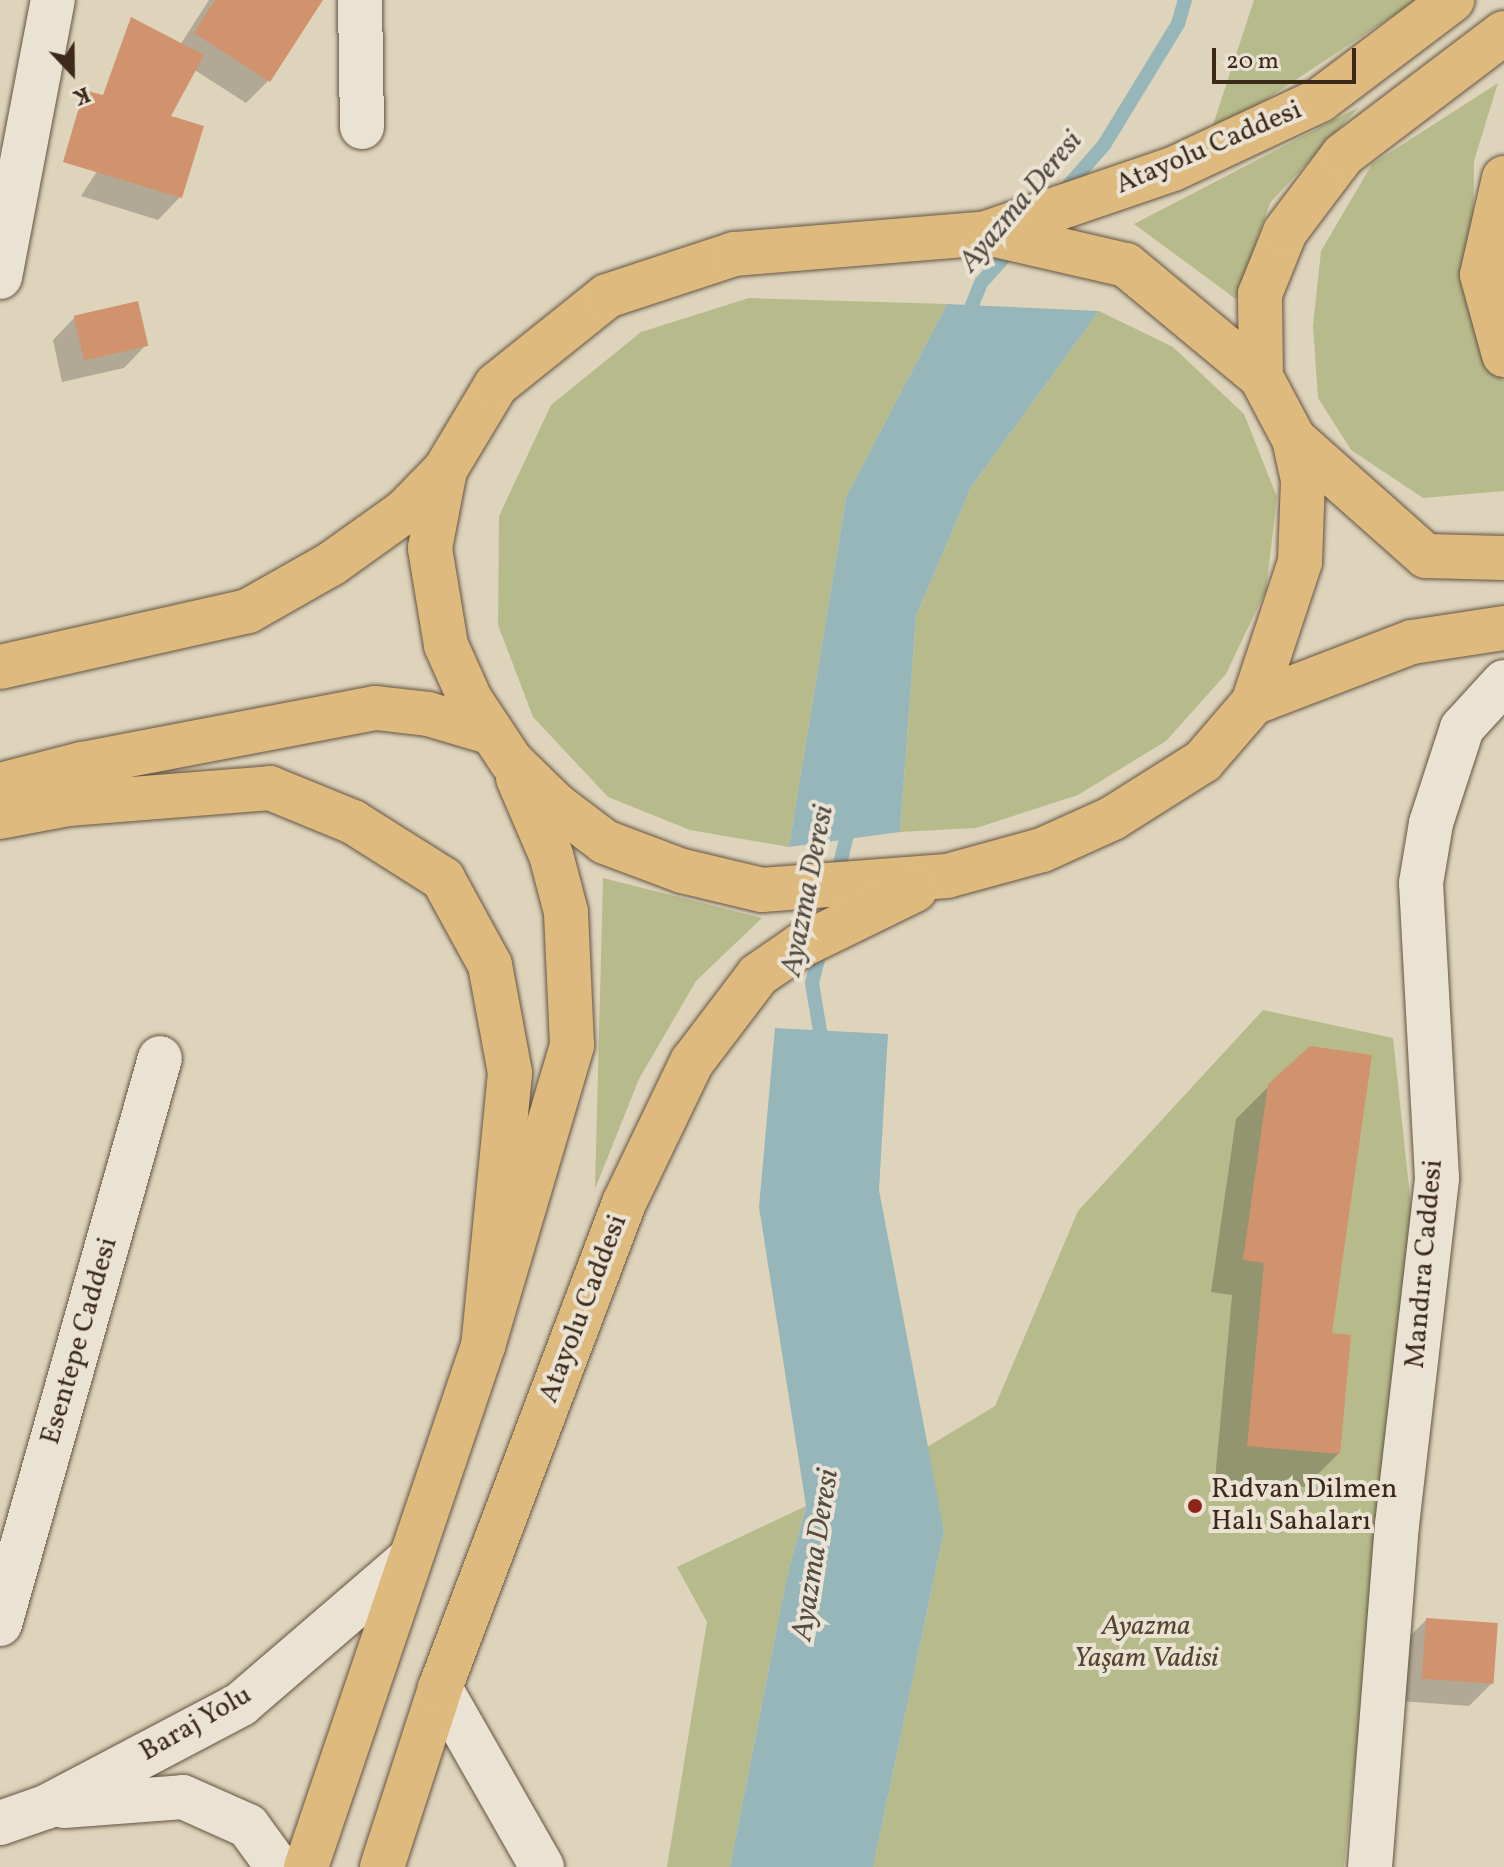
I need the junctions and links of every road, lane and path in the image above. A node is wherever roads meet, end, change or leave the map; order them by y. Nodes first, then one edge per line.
1 (53, 0) edge
2 (360, 0) edge
3 (1452, 0) edge
4 (1504, 33) edge
5 (362, 127) dead end
6 (1504, 178) edge
7 (987, 233) junction
8 (0, 277) edge
9 (1504, 355) edge
10 (1261, 377) junction
11 (1294, 439) junction
12 (445, 470) junction
13 (1504, 558) edge
14 (1504, 628) edge
15 (0, 667) edge
16 (1504, 682) edge
17 (1253, 703) junction
18 (501, 747) junction
19 (0, 785) edge
20 (0, 817) edge
21 (947, 876) junction
22 (160, 1058) dead end
23 (483, 1346) junction
24 (407, 1561) junction
25 (0, 1624) edge
26 (440, 1688) junction
27 (46, 1807) junction
28 (0, 1823) edge
29 (278, 1867) edge
30 (306, 1867) edge
31 (382, 1867) edge
32 (542, 1867) edge
33 (1370, 1867) edge

1 - 8 street
2 - 5 street
3 - 7 main road, Atayolu Caddesi
4 - 10 main road
6 - 9 main road
7 - 10 main road
7 - 12 main road
10 - 11 main road
11 - 13 main road
11 - 17 main road
12 - 15 main road
12 - 18 main road
14 - 17 main road
16 - 33 street, Mandıra Caddesi
17 - 21 main road
18 - 19 main road
18 - 21 main road
18 - 23 main road
20 - 23 main road
21 - 26 main road, Atayolu Caddesi
22 - 25 street, Esentepe Caddesi
23 - 24 main road
24 - 27 street, Baraj Yolu
24 - 30 main road
26 - 31 main road, Atayolu Caddesi
26 - 32 street
27 - 28 street, Baraj Yolu
27 - 29 street, Baraj Yolu

